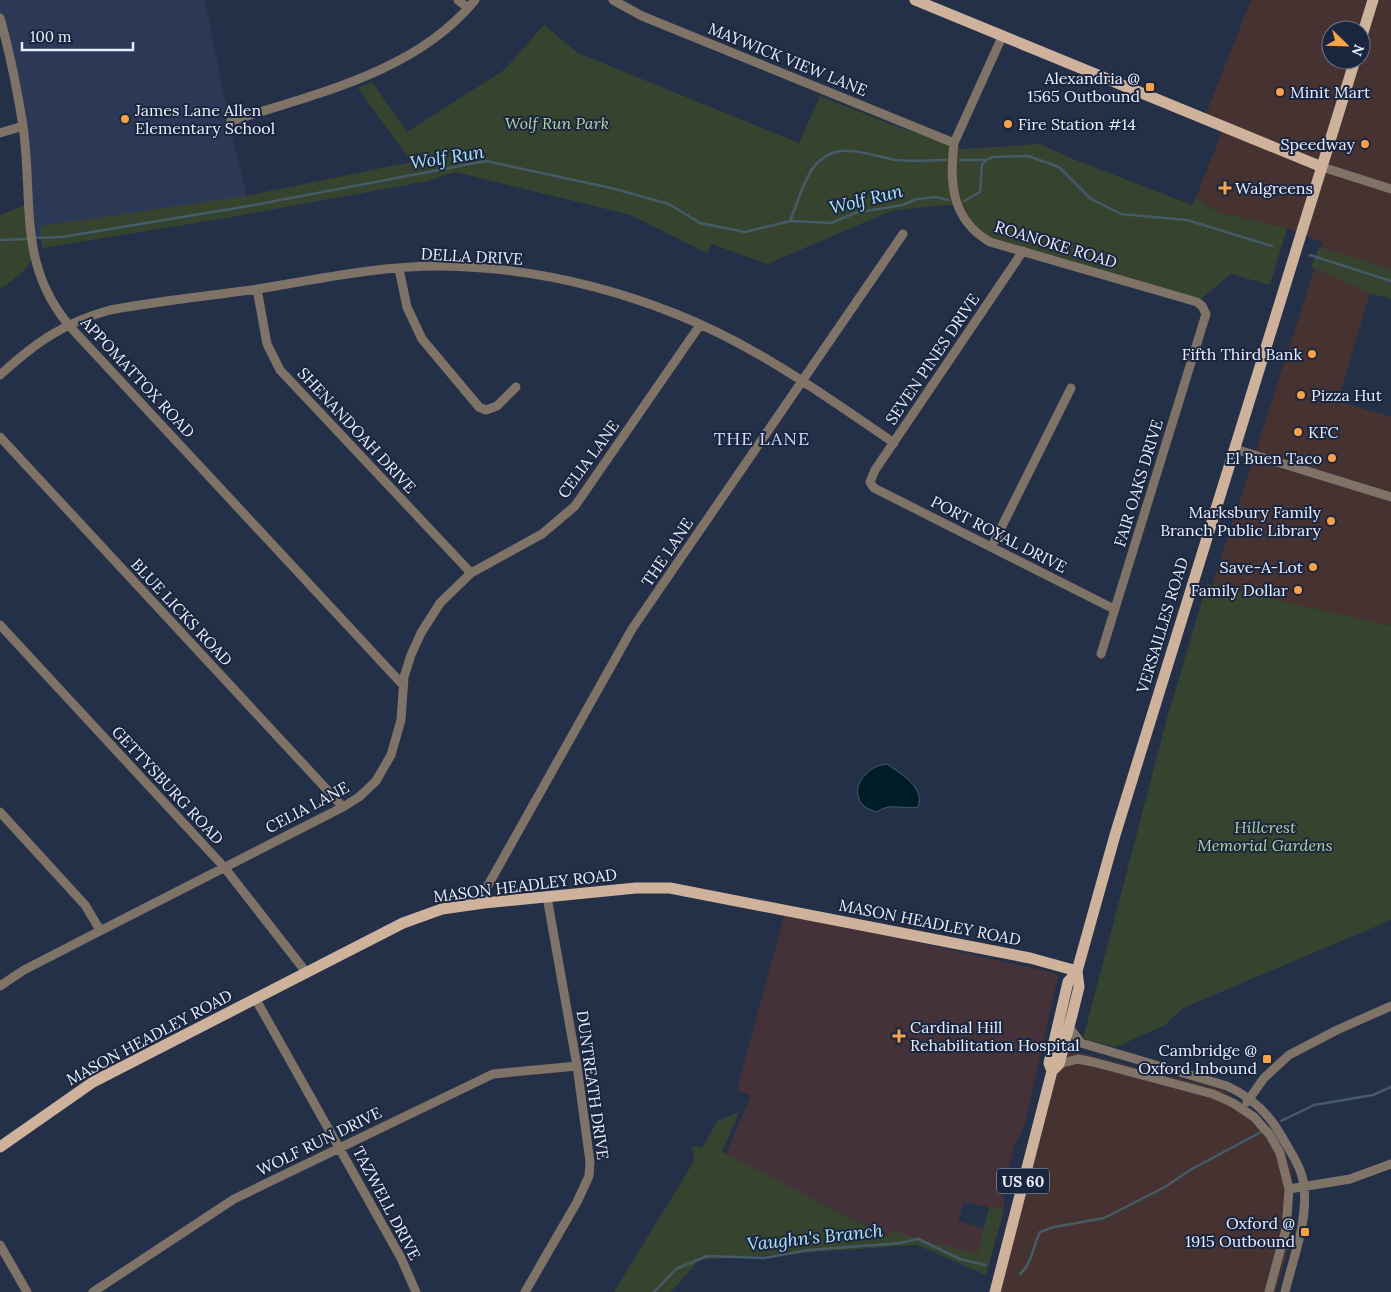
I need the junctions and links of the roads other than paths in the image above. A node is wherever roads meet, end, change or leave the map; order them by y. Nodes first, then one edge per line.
1 (458, 0) edge
2 (475, 0) edge
3 (613, 0) edge
4 (915, 0) edge
5 (1373, 0) edge
6 (468, 8) junction
7 (0, 18) edge
8 (1367, 20) edge
9 (1002, 37) junction
10 (4, 44) edge
11 (1351, 70) edge
12 (231, 121) dead end
13 (22, 126) junction
14 (0, 133) edge
15 (954, 143) junction
16 (1322, 167) junction
17 (1391, 189) edge
18 (903, 234) dead end
19 (1023, 251) junction
20 (399, 269) junction
21 (257, 289) junction
22 (1204, 320) joint
23 (68, 324) junction
24 (700, 325) junction
25 (0, 375) edge
26 (802, 379) junction
27 (516, 386) dead end
28 (1072, 388) dead end
29 (0, 437) edge
30 (894, 443) junction
31 (1235, 449) junction
32 (871, 485) joint
33 (1391, 497) edge
34 (992, 546) junction
35 (471, 573) junction
36 (1114, 609) junction
37 (0, 625) edge
38 (1101, 654) dead end
39 (403, 685) junction
40 (343, 807) junction
41 (0, 812) edge
42 (224, 868) junction
43 (547, 897) junction
44 (484, 903) junction
45 (100, 930) junction
46 (1077, 971) junction
47 (306, 972) junction
48 (0, 986) edge
49 (255, 998) junction
50 (1391, 1006) edge
51 (1069, 1027) junction
52 (577, 1066) junction
53 (1056, 1068) junction
54 (1249, 1098) junction
55 (1243, 1108) junction
56 (0, 1147) edge
57 (340, 1147) junction
58 (1391, 1164) edge
59 (1304, 1186) junction
60 (1290, 1189) junction
61 (0, 1245) edge
62 (27, 1292) edge
63 (93, 1292) edge
64 (416, 1292) edge
65 (524, 1292) edge
66 (995, 1292) edge
67 (1269, 1292) edge
68 (1284, 1292) edge

1 - 6 street
2 - 6 street
3 - 15 street, MAYWICK VIEW LANE
4 - 9 main road
5 - 8 main road
6 - 12 street
7 - 10 street, APPOMATTOX ROAD
9 - 15 street, ROANOKE ROAD
9 - 16 main road
10 - 13 street, APPOMATTOX ROAD
11 - 16 main road, VERSAILLES ROAD / US 60
13 - 14 street
13 - 23 street, APPOMATTOX ROAD
15 - 19 street, ROANOKE ROAD
16 - 17 street
16 - 31 main road, VERSAILLES ROAD / US 60
18 - 26 street, THE LANE
19 - 22 street, ROANOKE ROAD
19 - 30 street, SEVEN PINES DRIVE
20 - 21 street, DELLA DRIVE
20 - 24 street, DELLA DRIVE
20 - 27 street
21 - 23 street, DELLA DRIVE
21 - 35 street, SHENANDOAH DRIVE
22 - 36 street, FAIR OAKS DRIVE
23 - 25 street, DELLA DRIVE
23 - 39 street, APPOMATTOX ROAD
24 - 26 street, DELLA DRIVE
24 - 35 street, CELIA LANE
26 - 30 street, DELLA DRIVE
26 - 44 street, THE LANE
28 - 34 street
29 - 40 street, BLUE LICKS ROAD
30 - 32 street, SEVEN PINES DRIVE
31 - 33 street
31 - 46 main road, VERSAILLES ROAD / US 60
32 - 34 street, PORT ROYAL DRIVE
34 - 36 street, PORT ROYAL DRIVE
35 - 39 street, CELIA LANE
36 - 38 street, FAIR OAKS DRIVE
37 - 42 street, GETTYSBURG ROAD
39 - 40 street, CELIA LANE
40 - 42 street, CELIA LANE
41 - 45 street
42 - 45 street, CELIA LANE
42 - 47 street, GETTYSBURG ROAD
43 - 44 main road, MASON HEADLEY ROAD
43 - 46 main road, MASON HEADLEY ROAD
43 - 52 street, DUNTREATH DRIVE
44 - 47 main road, MASON HEADLEY ROAD
45 - 48 street, CELIA LANE
46 - 51 main road, VERSAILLES ROAD / US 60
46 - 53 main road, VERSAILLES ROAD / US 60
47 - 49 main road, MASON HEADLEY ROAD
49 - 56 main road, MASON HEADLEY ROAD
49 - 57 street, TAZWELL DRIVE
50 - 54 street
51 - 53 main road, VERSAILLES ROAD / US 60
51 - 54 street
52 - 57 street, WOLF RUN DRIVE
52 - 65 street, DUNTREATH DRIVE
53 - 55 street
53 - 66 main road, VERSAILLES ROAD / US 60
54 - 55 street
54 - 59 street
55 - 60 street
57 - 63 street, WOLF RUN DRIVE
57 - 64 street, TAZWELL DRIVE
58 - 59 street
59 - 60 street
59 - 68 street
60 - 67 street
61 - 62 street

